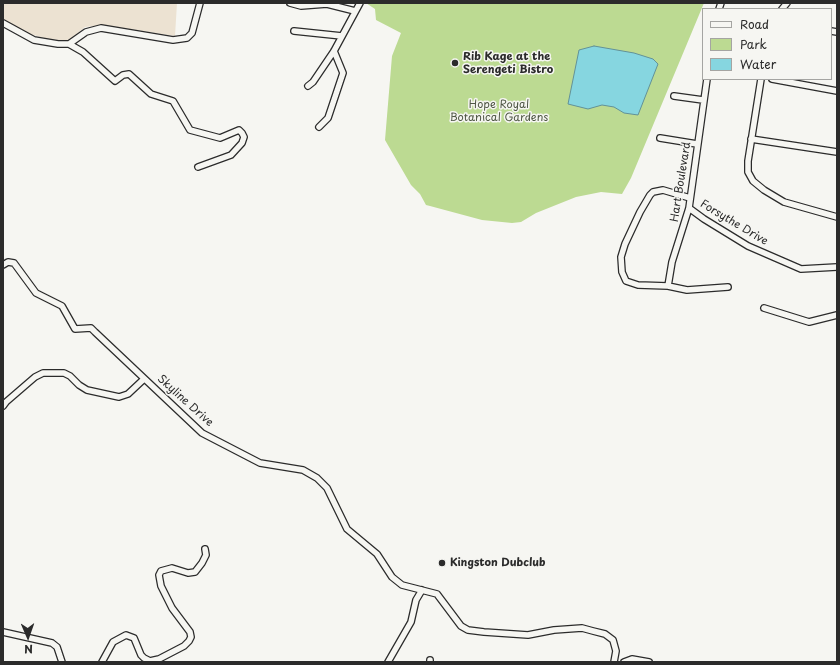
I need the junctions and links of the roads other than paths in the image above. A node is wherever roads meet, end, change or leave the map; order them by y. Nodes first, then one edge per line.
1 (200, 3) edge
2 (290, 3) edge
3 (360, 3) edge
4 (355, 11) junction
5 (3, 23) edge
6 (294, 31) dead end
7 (342, 36) junction
8 (70, 44) junction
9 (334, 51) junction
10 (707, 80) edge
11 (761, 80) edge
12 (777, 80) edge
13 (308, 86) dead end
14 (837, 91) edge
15 (674, 96) dead end
16 (703, 100) junction
17 (319, 128) dead end
18 (660, 138) dead end
19 (751, 139) junction
20 (697, 144) junction
21 (837, 152) edge
22 (198, 167) dead end
23 (690, 198) junction
24 (689, 208) junction
25 (837, 217) edge
26 (3, 265) edge
27 (837, 267) edge
28 (668, 286) junction
29 (728, 287) dead end
30 (764, 308) dead end
31 (837, 315) edge
32 (144, 379) junction
33 (3, 406) edge
34 (205, 549) dead end
35 (422, 590) junction
36 (3, 632) edge
37 (62, 662) edge
38 (102, 662) edge
39 (388, 662) edge
40 (614, 662) edge
41 (624, 662) edge
42 (649, 662) edge

1 - 8 street
2 - 4 street
3 - 4 street
4 - 7 street
5 - 8 street
6 - 7 street
7 - 9 street
8 - 22 street
9 - 13 street
9 - 17 street
10 - 16 street, Hart Boulevard
11 - 19 street
12 - 14 street
15 - 16 street
16 - 20 street, Hart Boulevard
18 - 20 street
19 - 21 street
19 - 25 street
20 - 23 street, Hart Boulevard
23 - 24 street, Hart Boulevard
23 - 28 street
24 - 27 street, Forsythe Drive
24 - 28 street, Hart Boulevard
26 - 32 street, Skyline Drive
28 - 29 street
30 - 31 street
32 - 33 street
32 - 35 street, Skyline Drive
34 - 38 street
35 - 39 street
35 - 40 street, Skyline Drive
36 - 37 street
41 - 42 street

